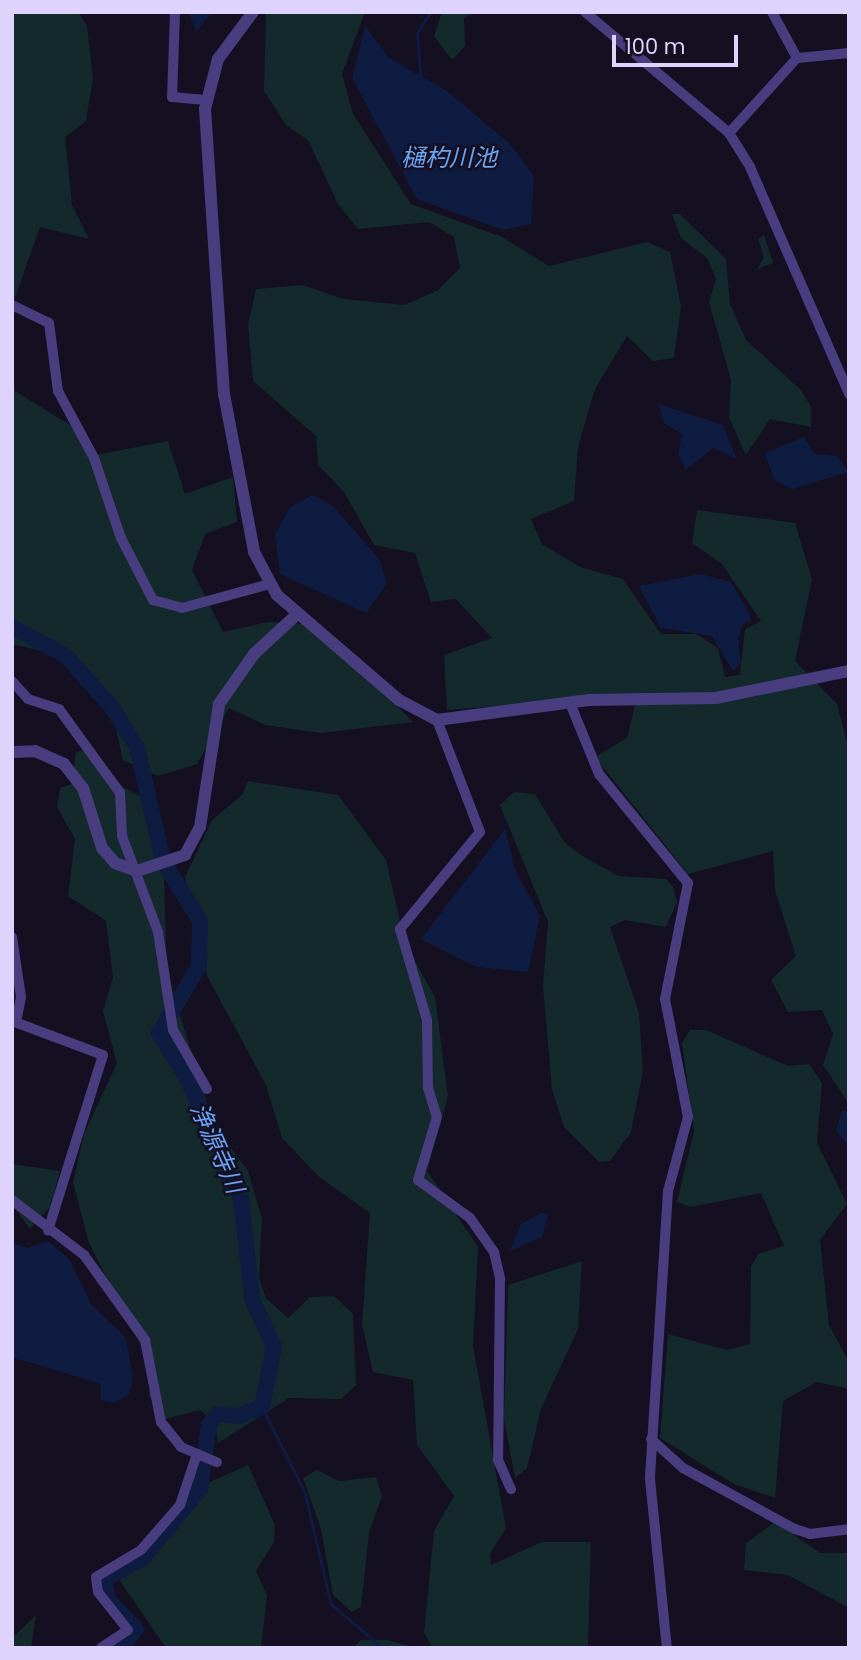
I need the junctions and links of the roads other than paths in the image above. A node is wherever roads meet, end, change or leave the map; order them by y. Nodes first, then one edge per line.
1 (175, 12) edge
2 (253, 12) edge
3 (584, 12) edge
4 (772, 12) edge
5 (849, 53) edge
6 (797, 58) junction
7 (206, 100) junction
8 (729, 134) junction
9 (12, 305) edge
10 (849, 394) edge
11 (270, 584) junction
12 (297, 614) junction
13 (849, 671) edge
14 (12, 681) edge
15 (570, 703) junction
16 (437, 720) junction
17 (12, 752) edge
18 (140, 871) junction
19 (12, 937) edge
20 (14, 1022) edge
21 (207, 1089) dead end
22 (12, 1200) edge
23 (48, 1231) junction
24 (651, 1439) junction
25 (197, 1454) junction
26 (217, 1462) dead end
27 (510, 1489) dead end
28 (849, 1529) edge
29 (101, 1648) edge
30 (667, 1648) edge

1 - 7 street
2 - 7 street
3 - 8 street
4 - 6 street
5 - 6 street
6 - 8 street
7 - 11 street
8 - 10 street
9 - 11 street
11 - 12 street
12 - 16 street
12 - 18 street
13 - 15 street
14 - 18 street
15 - 16 street
15 - 24 street
16 - 27 street
17 - 18 street
18 - 21 street
19 - 20 street
20 - 23 street
22 - 23 street
23 - 25 street
24 - 28 street
24 - 30 street
25 - 26 street
25 - 29 street

